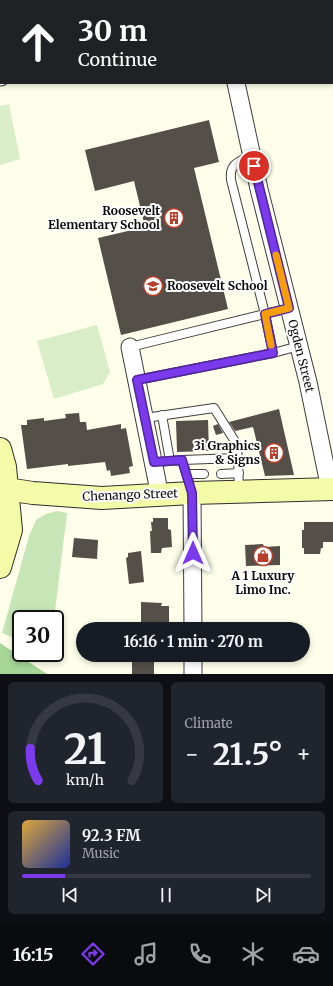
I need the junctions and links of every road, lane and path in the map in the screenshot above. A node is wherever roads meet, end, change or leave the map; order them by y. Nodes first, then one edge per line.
1 (236, 84) edge
2 (252, 154) junction
3 (289, 308) junction
4 (265, 314) junction
5 (299, 346) junction
6 (130, 347) joint
7 (273, 353) junction
8 (137, 380) junction
9 (162, 415) junction
10 (145, 418) junction
11 (0, 449) edge
12 (238, 458) junction
13 (182, 460) junction
14 (162, 462) junction
15 (204, 474) dead end
16 (221, 474) dead end
17 (239, 483) junction
18 (190, 484) junction
19 (3, 489) edge
20 (331, 489) edge
21 (160, 494) junction
22 (0, 567) edge
23 (193, 622) edge
24 (193, 662) edge
25 (193, 674) edge

1 - 2 street, Ogden Street
2 - 3 street, Ogden Street
2 - 4 lane
3 - 4 lane
3 - 5 street, Ogden Street
4 - 6 lane
4 - 7 lane
5 - 7 lane
5 - 20 street, Ogden Street
6 - 8 street
7 - 8 lane
8 - 10 street
9 - 10 lane
9 - 12 lane
9 - 14 lane
10 - 14 street
11 - 19 street
12 - 13 lane
12 - 17 lane
13 - 14 lane
13 - 18 lane
14 - 21 street
15 - 18 lane
16 - 17 lane
17 - 18 street, Chenango Street
17 - 20 street, Chenango Street
18 - 21 street, Chenango Street
18 - 23 street
19 - 21 street, Chenango Street
19 - 22 street
24 - 25 street

